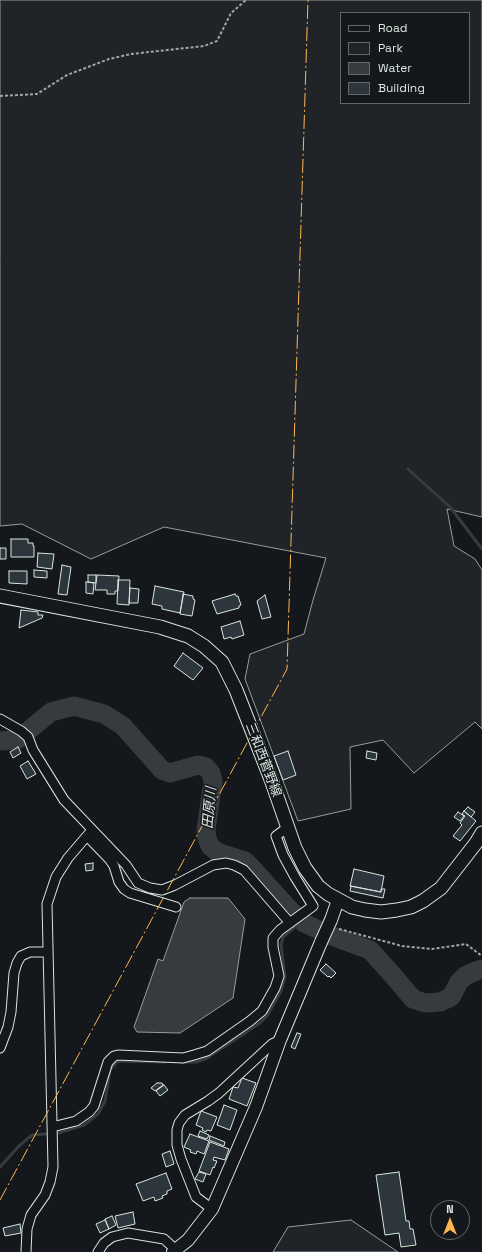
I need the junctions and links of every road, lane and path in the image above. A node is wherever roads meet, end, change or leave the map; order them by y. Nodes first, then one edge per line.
1 (246, 0) edge
2 (0, 96) edge
3 (0, 596) edge
4 (0, 719) edge
5 (288, 827) junction
6 (89, 833) junction
7 (482, 833) edge
8 (338, 900) junction
9 (176, 908) dead end
10 (291, 922) junction
11 (331, 923) junction
12 (48, 952) junction
13 (482, 956) edge
14 (280, 1040) junction
15 (0, 1048) edge
16 (52, 1132) junction
17 (212, 1209) junction
18 (174, 1251) edge
19 (26, 1252) edge
20 (98, 1252) edge

1 - 2 path
3 - 5 main road, 三和西菅野線
4 - 6 street
5 - 8 main road, 三和西菅野線
5 - 10 street
6 - 9 street
6 - 10 street
6 - 12 street
7 - 8 main road, 三和西菅野線
8 - 11 street
10 - 16 street
11 - 13 path
11 - 14 street, bridge
12 - 15 street
12 - 16 street
14 - 17 street
14 - 17 street
16 - 19 street
17 - 18 street
18 - 20 street

